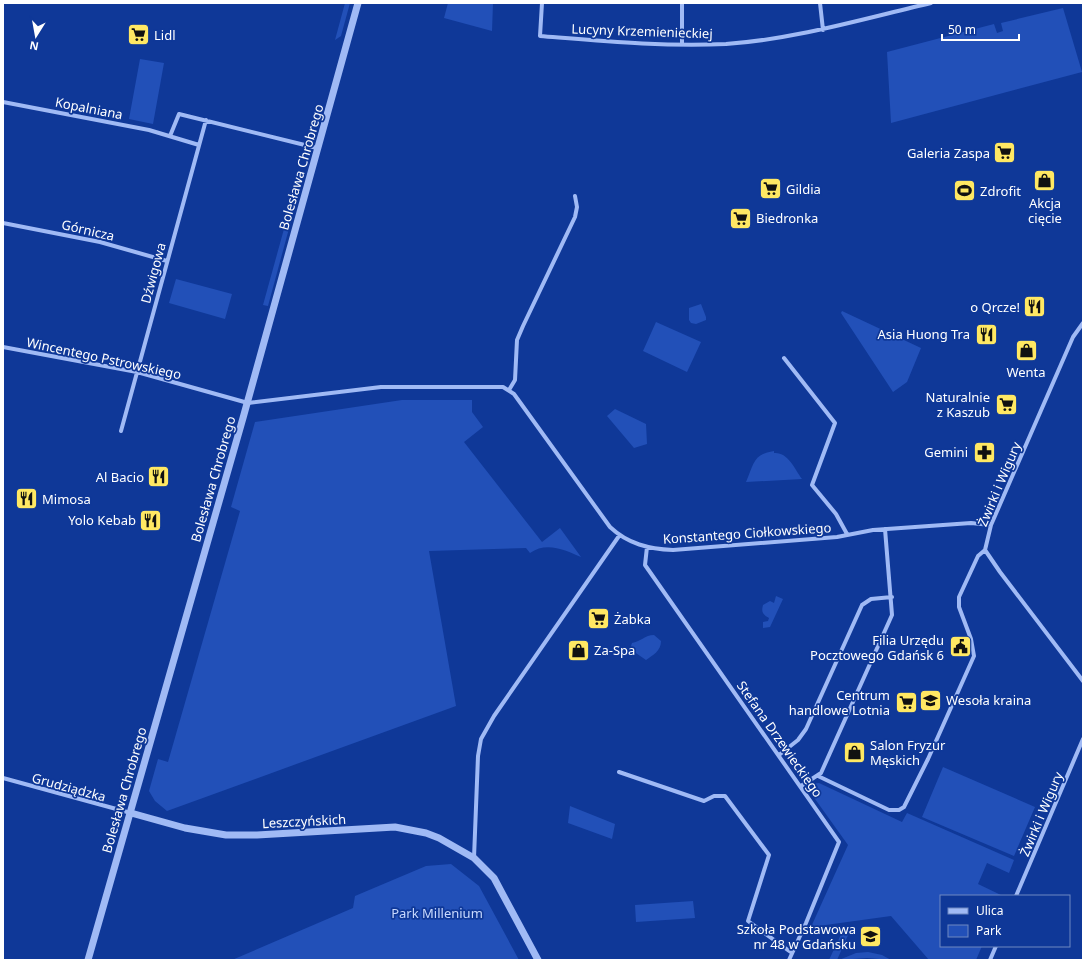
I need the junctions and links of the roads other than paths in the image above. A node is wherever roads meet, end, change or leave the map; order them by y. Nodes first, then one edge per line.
1 (358, 3) edge
2 (542, 3) edge
3 (682, 3) edge
4 (820, 3) edge
5 (931, 3) edge
6 (823, 30) junction
7 (682, 44) junction
8 (3, 102) edge
9 (206, 120) junction
10 (170, 136) junction
11 (199, 145) junction
12 (317, 148) junction
13 (575, 196) dead end
14 (3, 223) edge
15 (167, 261) junction
16 (1083, 323) edge
17 (3, 347) edge
18 (784, 358) dead end
19 (136, 372) junction
20 (509, 390) junction
21 (248, 403) junction
22 (121, 431) dead end
23 (991, 525) junction
24 (885, 529) junction
25 (847, 534) junction
26 (619, 536) junction
27 (647, 547) junction
28 (985, 550) junction
29 (892, 597) junction
30 (1083, 681) edge
31 (1083, 739) edge
32 (779, 755) junction
33 (619, 772) dead end
34 (818, 776) junction
35 (3, 778) edge
36 (801, 786) junction
37 (131, 813) junction
38 (474, 858) junction
39 (1016, 895) edge
40 (996, 947) edge
41 (792, 953) junction
42 (88, 960) edge
43 (538, 960) edge
44 (789, 960) edge
45 (990, 960) edge

1 - 12 street, Bolesława Chrobrego
2 - 7 street, Lucyny Krzemienieckiej
3 - 7 street
4 - 6 street
5 - 6 street, Lucyny Krzemienieckiej
6 - 7 street, Lucyny Krzemienieckiej
8 - 10 street, Kopalniana
9 - 10 street
9 - 11 street, Dźwigowa
9 - 12 street
10 - 11 street, Kopalniana
11 - 15 street, Dźwigowa
12 - 21 street, Bolesława Chrobrego
13 - 20 street
14 - 15 street, Górnicza
15 - 19 street, Dźwigowa
16 - 23 street, Żwirki i Wigury
17 - 19 street, Wincentego Pstrowskiego
18 - 25 street, Konstantego Ciołkowskiego
19 - 21 street, Wincentego Pstrowskiego
19 - 22 street, Dźwigowa
20 - 21 street
20 - 26 street, Konstantego Ciołkowskiego
21 - 37 street, Bolesława Chrobrego
23 - 24 street, Konstantego Ciołkowskiego
23 - 28 street, Żwirki i Wigury
24 - 25 street, Konstantego Ciołkowskiego
24 - 29 street
25 - 27 street, Konstantego Ciołkowskiego
26 - 27 street, Konstantego Ciołkowskiego
26 - 38 street
27 - 32 street, Stefana Drzewieckiego
28 - 30 street
28 - 34 street
29 - 32 street
29 - 34 street
31 - 39 street, Żwirki i Wigury
32 - 36 street, Stefana Drzewieckiego
33 - 41 street
34 - 36 street
35 - 37 street, Grudziądzka
36 - 41 street, Stefana Drzewieckiego
37 - 38 street, Leszczyńskich
37 - 42 street, Bolesława Chrobrego
38 - 43 street, Leszczyńskich
40 - 45 street
41 - 44 street, Stefana Drzewieckiego

